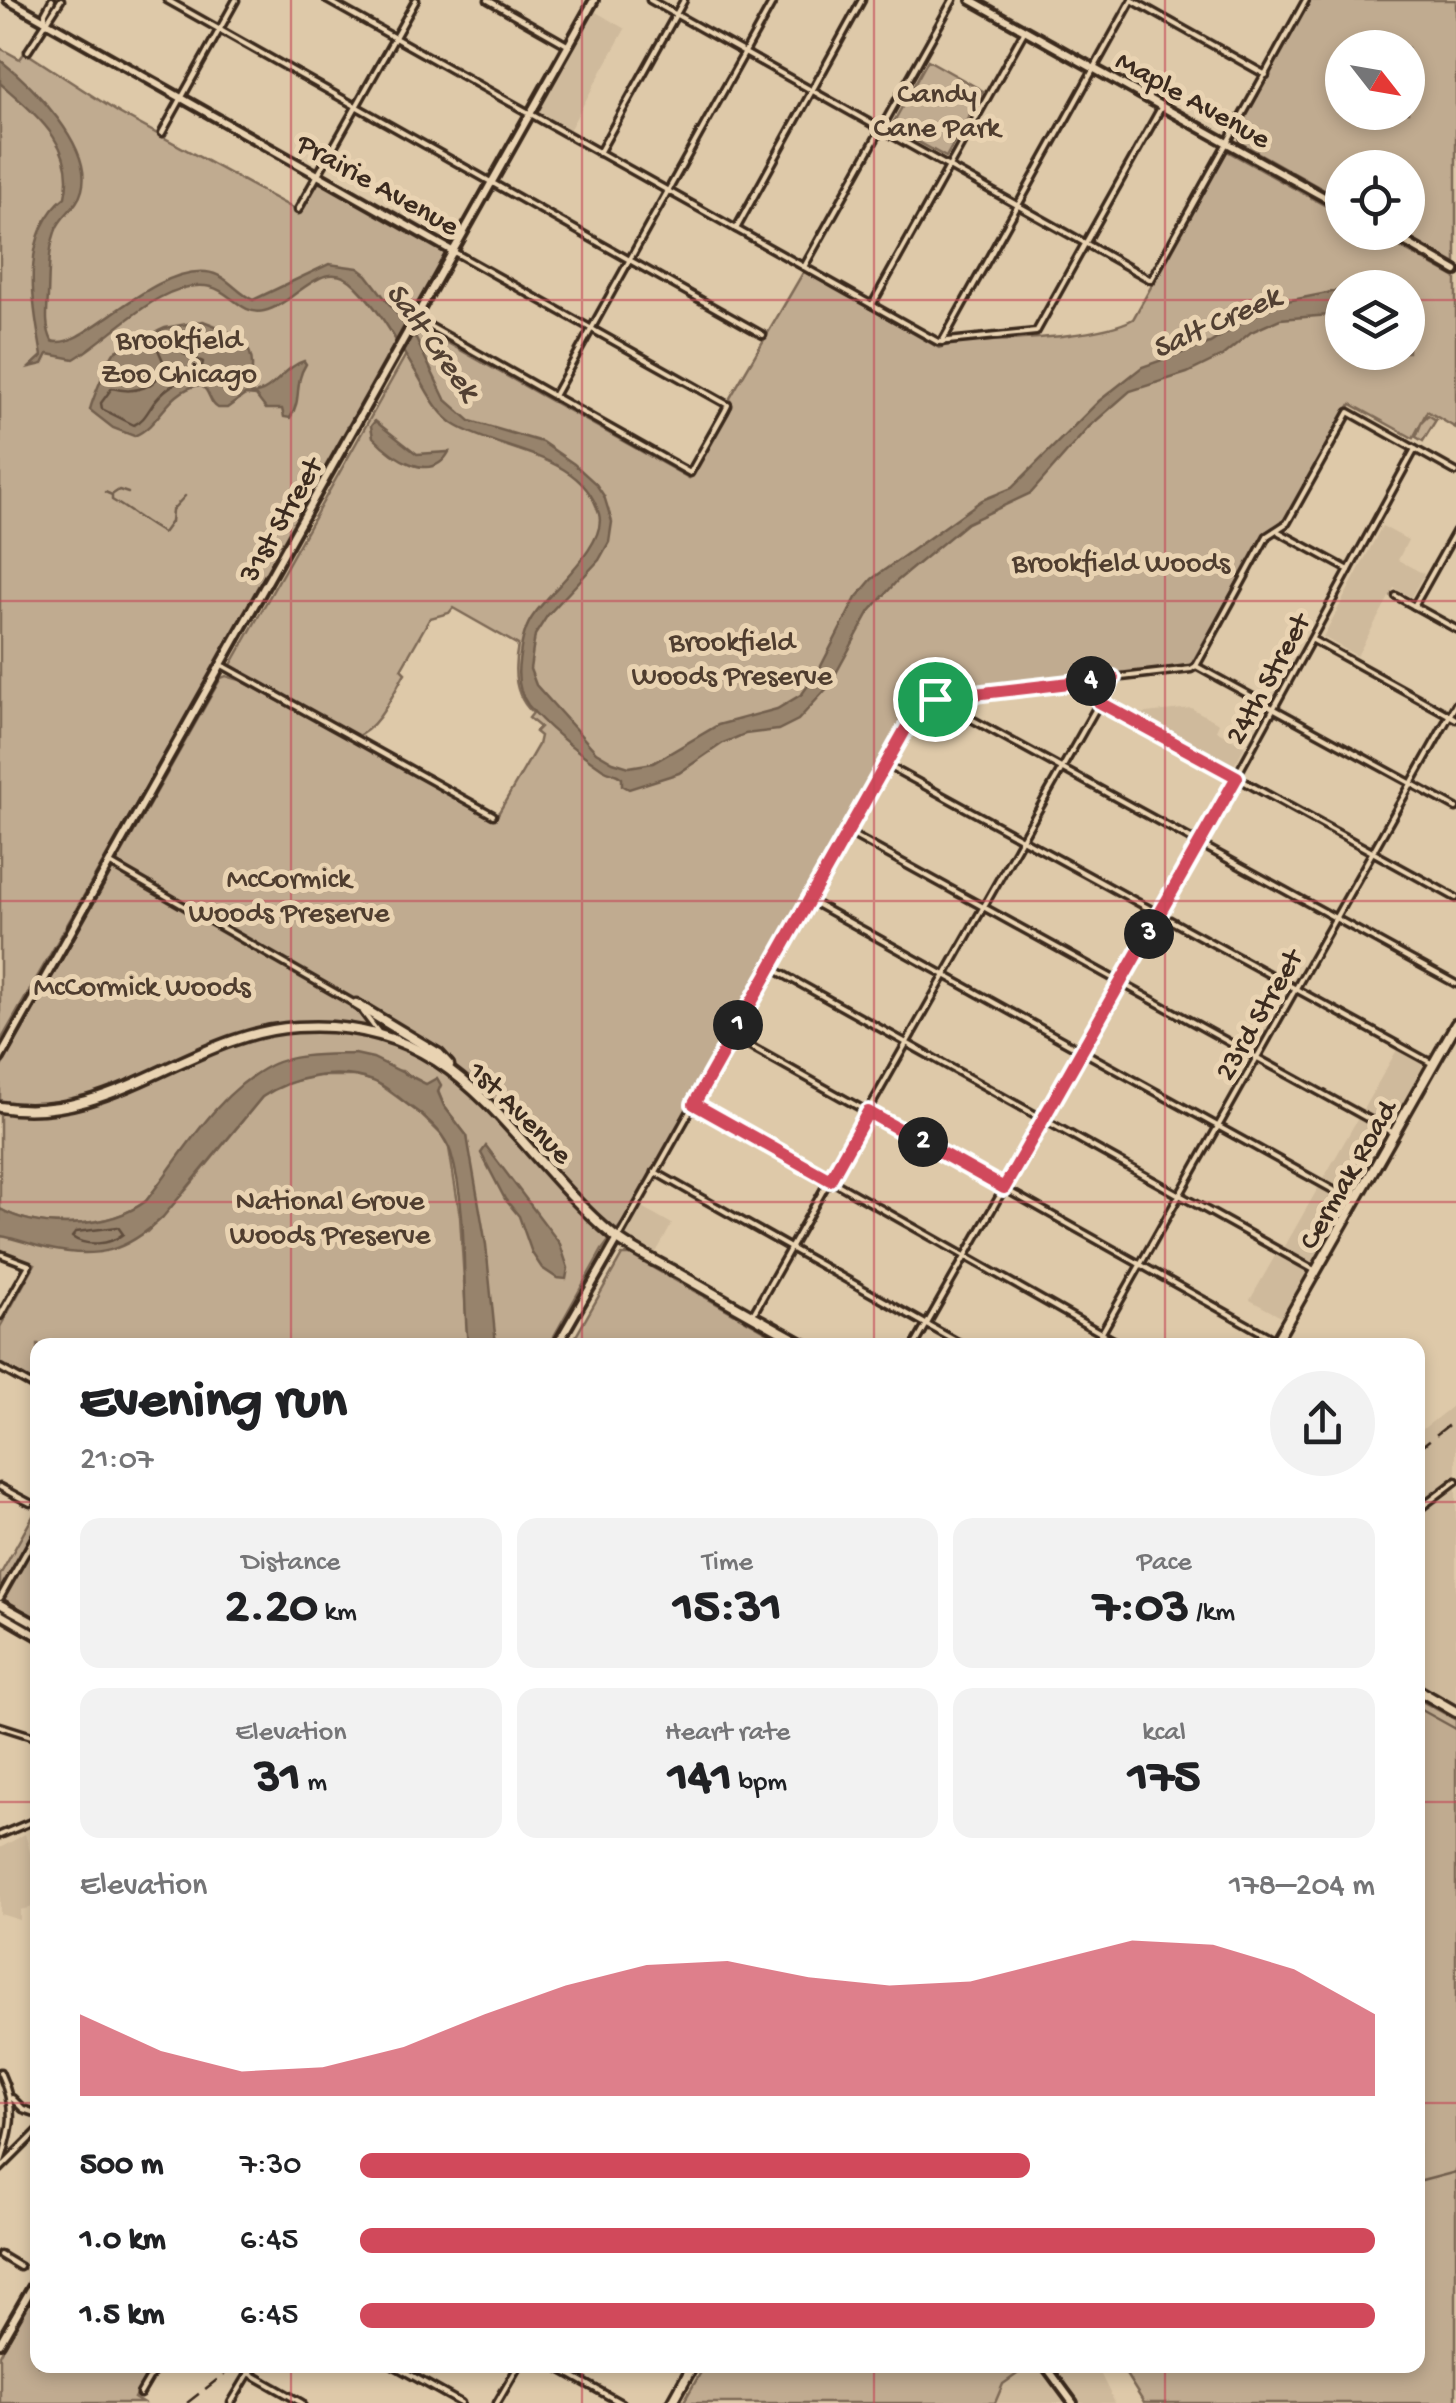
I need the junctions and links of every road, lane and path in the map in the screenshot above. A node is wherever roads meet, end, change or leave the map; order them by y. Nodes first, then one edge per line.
1 (8, 0) edge
2 (52, 0) edge
3 (61, 0) edge
4 (167, 0) edge
5 (236, 0) edge
6 (327, 0) edge
7 (416, 0) edge
8 (488, 0) edge
9 (594, 0) edge
10 (650, 0) edge
11 (684, 0) edge
12 (774, 0) edge
13 (862, 0) edge
14 (953, 0) edge
15 (971, 0) edge
16 (1132, 0) edge
17 (1292, 0) edge
18 (1305, 3) edge
19 (676, 14) junction
20 (45, 21) junction
21 (220, 30) junction
22 (1025, 30) junction
23 (394, 38) junction
24 (568, 46) junction
25 (28, 51) dead end
26 (744, 52) junction
27 (1094, 68) junction
28 (1266, 75) junction
29 (812, 90) junction
30 (182, 98) junction
31 (356, 106) junction
32 (1162, 106) junction
33 (530, 114) junction
34 (881, 130) junction
35 (162, 133) dead end
36 (1228, 143) junction
37 (599, 153) junction
38 (949, 168) junction
39 (318, 175) junction
40 (492, 183) junction
41 (667, 191) junction
42 (1325, 197) edge
43 (1017, 206) junction
44 (298, 210) dead end
45 (736, 229) junction
46 (1085, 244) junction
47 (1419, 250) edge
48 (454, 252) junction
49 (630, 260) junction
50 (804, 267) junction
51 (1456, 271) edge
52 (872, 305) junction
53 (415, 323) junction
54 (592, 328) junction
55 (764, 335) dead end
56 (942, 342) junction
57 (554, 396) junction
58 (1415, 449) junction
59 (1456, 472) edge
60 (1277, 530) junction
61 (1456, 531) edge
62 (1350, 570) junction
63 (1396, 596) dead end
64 (1414, 606) junction
65 (1456, 629) edge
66 (1312, 640) junction
67 (222, 666) junction
68 (1196, 666) junction
69 (1113, 678) junction
70 (935, 699) junction
71 (1099, 702) junction
72 (1456, 704) edge
73 (1275, 709) junction
74 (1450, 715) junction
75 (1456, 719) edge
76 (885, 764) junction
77 (1061, 769) junction
78 (1237, 777) junction
79 (1412, 784) junction
80 (1456, 808) edge
81 (492, 814) dead end
82 (847, 832) junction
83 (1023, 839) junction
84 (1200, 844) junction
85 (1374, 852) junction
86 (109, 863) junction
87 (1456, 898) edge
88 (809, 900) junction
89 (984, 908) junction
90 (1160, 914) junction
91 (1336, 919) junction
92 (770, 967) junction
93 (945, 976) junction
94 (1121, 983) junction
95 (1456, 984) edge
96 (1296, 990) junction
97 (356, 1004) junction
98 (1456, 1024) edge
99 (381, 1036) junction
100 (732, 1036) junction
101 (907, 1044) junction
102 (1082, 1051) junction
103 (0, 1058) edge
104 (1257, 1058) junction
105 (1433, 1064) junction
106 (458, 1076) junction
107 (694, 1104) junction
108 (0, 1107) edge
109 (868, 1112) junction
110 (1043, 1120) junction
111 (1218, 1127) junction
112 (1394, 1134) junction
113 (655, 1172) junction
114 (830, 1180) junction
115 (1004, 1188) junction
116 (1179, 1196) junction
117 (1355, 1202) junction
118 (618, 1239) junction
119 (791, 1249) junction
120 (0, 1254) edge
121 (965, 1257) junction
122 (1140, 1264) junction
123 (1316, 1272) junction
124 (0, 1316) edge
125 (752, 1316) junction
126 (926, 1324) junction
127 (1101, 1333) junction
128 (561, 1338) edge
129 (793, 1338) edge
130 (919, 1338) edge
131 (951, 1338) edge
132 (1098, 1338) edge
133 (1110, 1338) edge
134 (1267, 1338) edge
135 (1279, 1338) edge
136 (0, 1368) edge
137 (30, 1385) edge
138 (1456, 1480) edge
139 (0, 1487) edge
140 (30, 1503) dead end
141 (1425, 1504) edge
142 (30, 1547) edge
143 (0, 1601) edge
144 (0, 1614) edge
145 (30, 1620) edge
146 (30, 1631) edge
147 (1425, 1694) edge
148 (1456, 1712) edge
149 (0, 1726) edge
150 (30, 1735) edge
151 (30, 1823) edge
152 (1, 1836) edge
153 (0, 2072) edge
154 (12, 2098) junction
155 (30, 2112) edge
156 (30, 2139) edge
157 (0, 2167) edge
158 (0, 2255) edge
159 (20, 2266) dead end
160 (30, 2290) edge
161 (0, 2343) edge
162 (152, 2373) edge
163 (249, 2373) joint
164 (408, 2373) edge
165 (514, 2373) edge
166 (567, 2373) edge
167 (689, 2373) edge
168 (1051, 2373) edge
169 (140, 2394) dead end
170 (231, 2403) edge
171 (302, 2403) edge
172 (461, 2403) edge
173 (497, 2403) edge
174 (620, 2403) edge
175 (672, 2403) edge
176 (1073, 2403) edge

1 - 20 main road, Prairie Avenue
2 - 20 street
3 - 20 street
4 - 21 street
5 - 21 street
6 - 23 street
7 - 23 street
8 - 24 street
9 - 24 main road, 31st Street
10 - 19 street
11 - 19 street
12 - 26 street
13 - 29 street
14 - 34 street
15 - 22 main road, Maple Avenue
16 - 27 street
16 - 28 street
17 - 18 street
18 - 28 street
19 - 26 street
19 - 37 street
20 - 25 street
20 - 30 main road, Prairie Avenue
21 - 30 street
21 - 31 street
22 - 27 main road, Maple Avenue
22 - 38 street
23 - 31 street
23 - 33 street
24 - 33 main road, 31st Street
26 - 29 street
26 - 41 street
27 - 32 main road, Maple Avenue
27 - 43 street
28 - 36 street
29 - 34 street
29 - 45 street
30 - 35 street
30 - 39 main road, Prairie Avenue
31 - 39 street
31 - 40 street
32 - 36 main road, Maple Avenue
32 - 46 street
33 - 37 street
33 - 40 main road, 31st Street
34 - 38 street
34 - 50 street
36 - 42 main road, Maple Avenue
36 - 46 street
37 - 41 street
38 - 43 street
38 - 52 street
39 - 44 street
39 - 48 main road, Prairie Avenue
40 - 48 main road, 31st Street
40 - 49 street
41 - 45 street
41 - 49 street
43 - 46 street
43 - 56 street
45 - 50 street
46 - 56 street
47 - 51 main road
48 - 53 main road, 31st Street
48 - 54 street, Prairie Avenue
49 - 54 street
49 - 55 street
50 - 52 street
52 - 56 street
53 - 57 street
53 - 67 main road, 31st Street
54 - 57 street
54 - 57 street, Prairie Avenue
58 - 59 street
58 - 60 street
58 - 62 street, 24th Street
60 - 62 street
60 - 68 street
61 - 64 street
62 - 66 street, 24th Street
63 - 64 street
64 - 65 street
66 - 73 street, 24th Street
66 - 74 street
67 - 81 street
67 - 86 main road, 31st Street
68 - 69 street
68 - 73 street
69 - 70 street
69 - 71 street
70 - 76 street
70 - 77 street
71 - 77 street
71 - 78 street
72 - 74 street, 23rd Street
73 - 78 street, 24th Street
73 - 79 street
74 - 75 street
74 - 79 street, 23rd Street
76 - 82 street
76 - 83 street
77 - 83 street
77 - 84 street
78 - 84 street, 24th Street
78 - 85 street
79 - 80 street
79 - 85 street, 23rd Street
82 - 88 street
82 - 89 street
83 - 89 street
83 - 90 street
84 - 90 street, 24th Street
84 - 91 street
85 - 87 street
85 - 91 street, 23rd Street
86 - 97 street
86 - 103 main road, 31st Street
88 - 92 street
88 - 93 street
89 - 93 street
89 - 94 street
90 - 94 street, 24th Street
90 - 96 street
91 - 95 street
91 - 96 street, 23rd Street
92 - 100 street
92 - 101 street
93 - 101 street
93 - 102 street
94 - 102 street, 24th Street
94 - 104 street
96 - 104 street, 23rd Street
96 - 105 street
97 - 99 street
97 - 106 main road
98 - 105 main road, Cermak Road
99 - 106 main road, 1st Avenue
99 - 108 main road, 1st Avenue
100 - 107 street
100 - 109 street
101 - 109 street
101 - 110 street
102 - 110 street, 24th Street
102 - 111 street
104 - 111 street, 23rd Street
104 - 112 street
105 - 112 main road, Cermak Road
106 - 118 main road, 1st Avenue
107 - 113 street
107 - 114 street
109 - 114 street
109 - 115 street
110 - 115 street, 24th Street
110 - 116 street
111 - 116 street, 23rd Street
111 - 117 street
112 - 117 main road, Cermak Road
113 - 118 street
113 - 119 street
114 - 119 street
114 - 121 street
115 - 121 street, 24th Street
115 - 122 street
116 - 122 street, 23rd Street
116 - 123 street
117 - 123 main road, Cermak Road
118 - 125 main road, 1st Avenue
118 - 128 main road
119 - 125 street
119 - 126 street
120 - 124 street
121 - 126 street, 24th Street
121 - 127 street
122 - 127 street, 23rd Street
122 - 134 street
123 - 135 main road, Cermak Road
125 - 129 main road, 1st Avenue
126 - 130 street, 24th Street
126 - 131 street
127 - 132 street, 23rd Street
127 - 133 street
136 - 137 street
138 - 141 street
139 - 140 street
142 - 143 street
143 - 145 main road
144 - 146 main road
147 - 148 main road
149 - 150 street
151 - 152 street
153 - 154 street
154 - 155 street
154 - 157 street
156 - 157 street
158 - 159 street
160 - 161 main road
162 - 169 street
163 - 170 street
163 - 171 street
164 - 172 street
165 - 173 street
166 - 174 street
167 - 175 main road
168 - 176 main road

